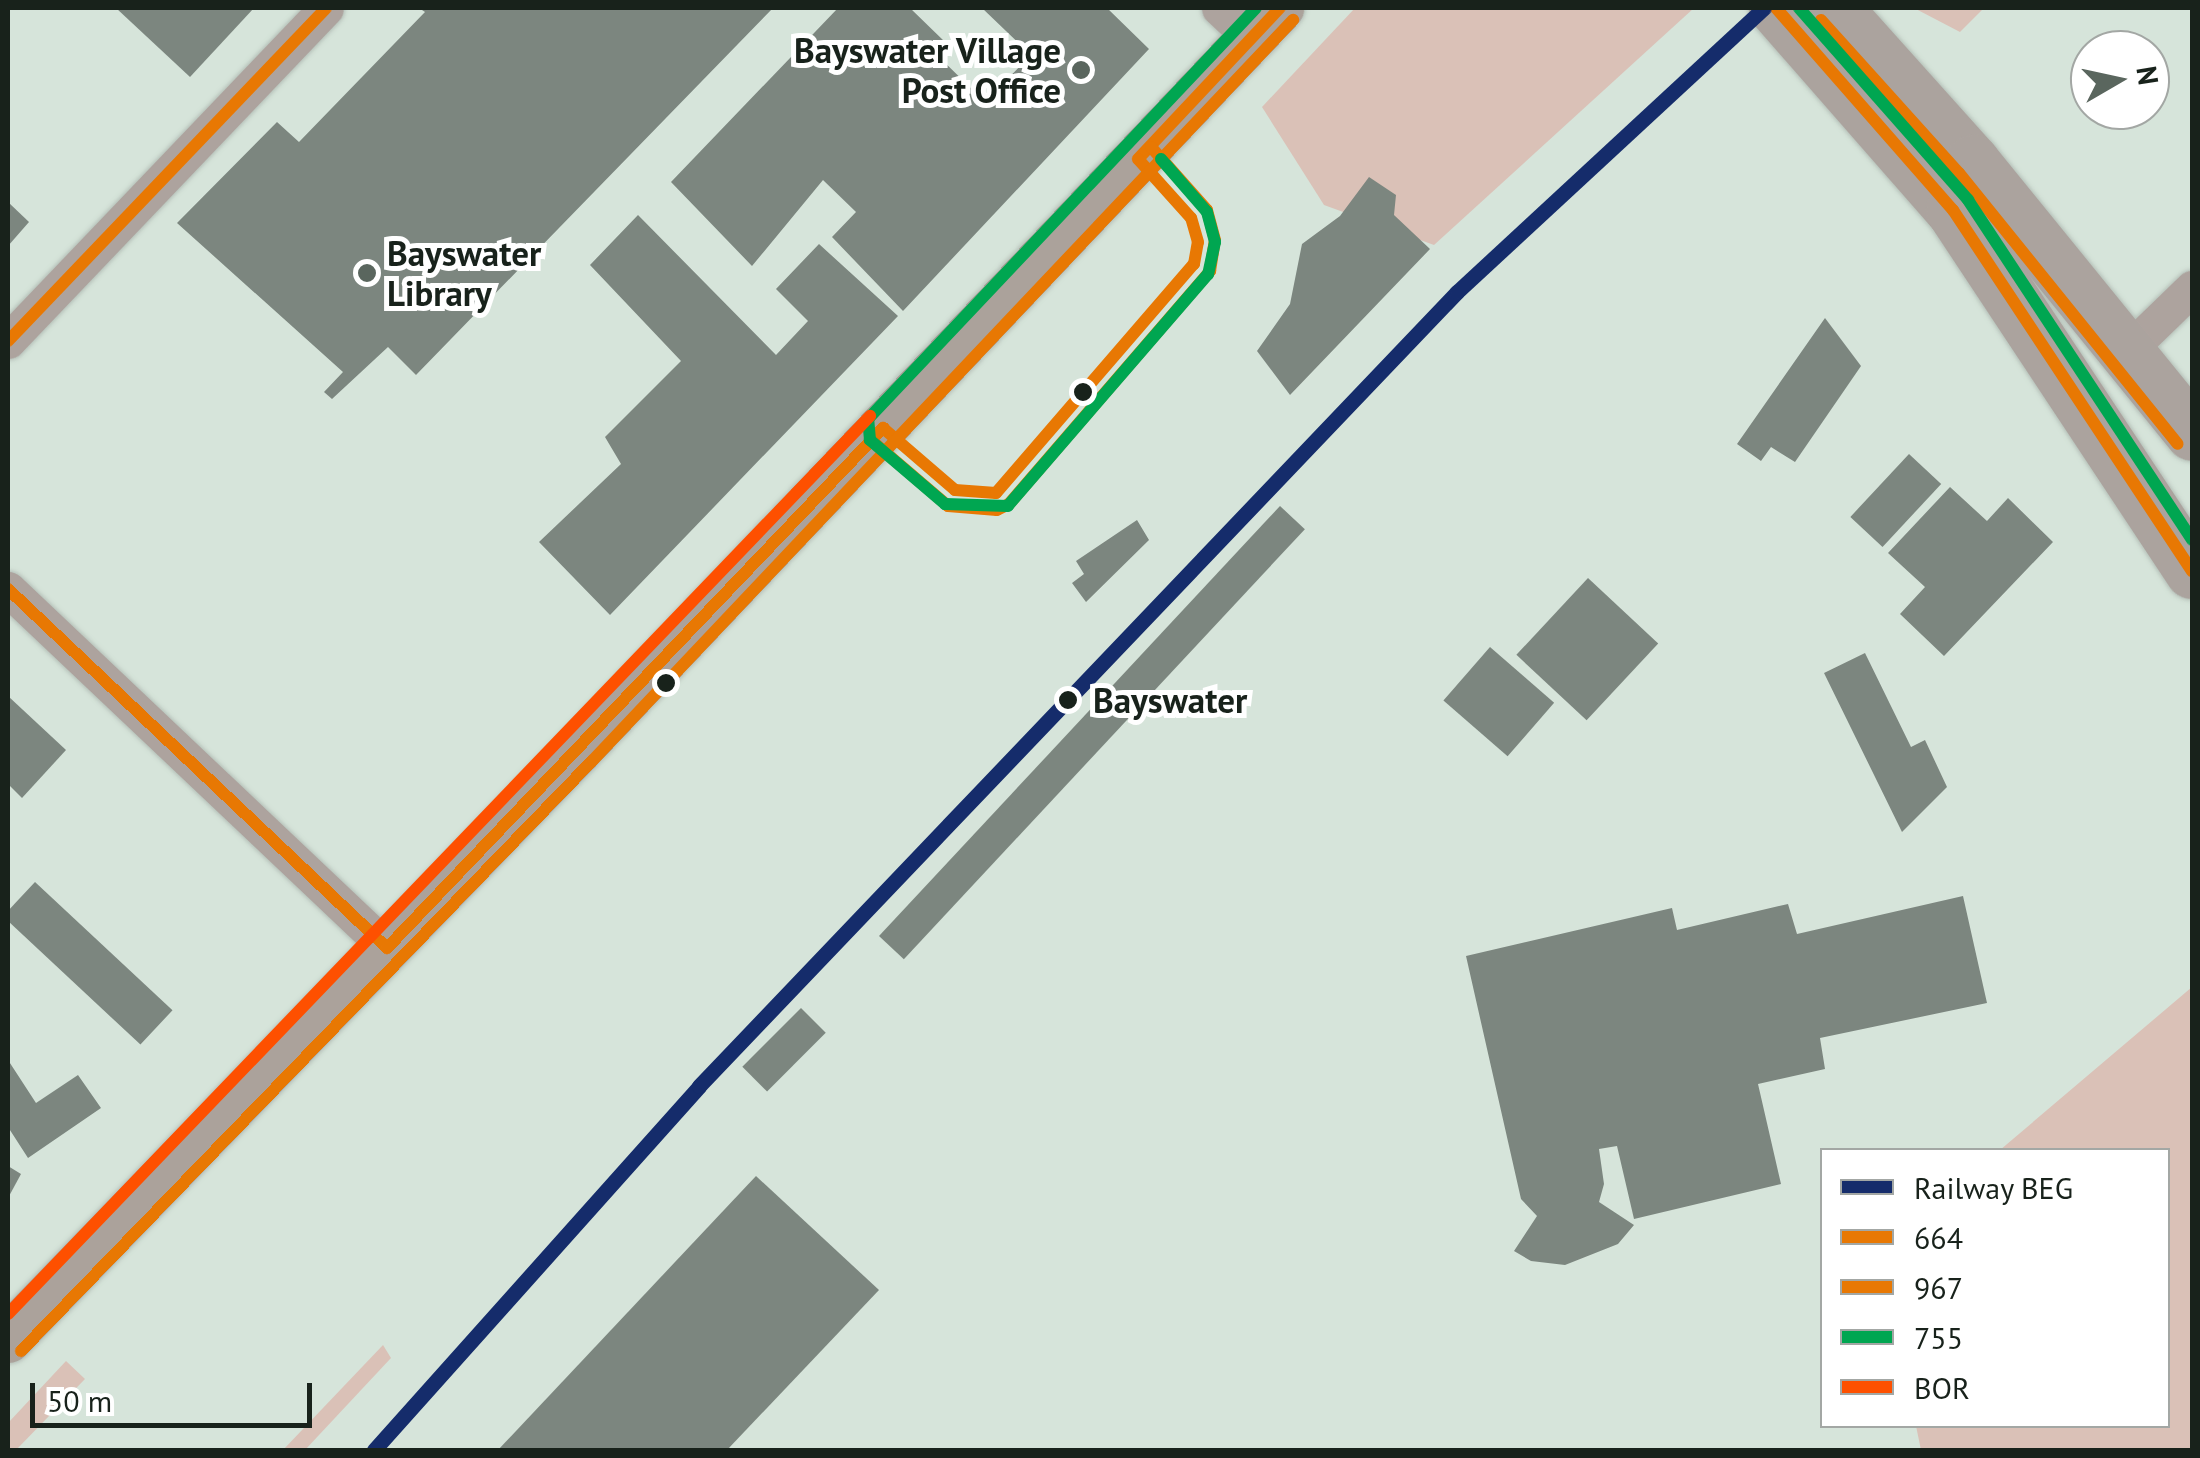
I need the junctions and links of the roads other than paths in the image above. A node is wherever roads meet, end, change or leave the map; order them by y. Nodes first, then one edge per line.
1 (326, 8) edge
2 (1776, 8) edge
3 (1250, 18) edge
4 (1838, 32) edge
5 (2192, 288) edge
6 (8, 342) edge
7 (2126, 352) junction
8 (2192, 432) edge
9 (2192, 536) edge
10 (2192, 571) edge
11 (9, 588) edge
12 (387, 948) junction
13 (8, 1339) edge

1 - 6 street
2 - 4 main road
3 - 12 main road
4 - 7 main road
4 - 10 main road
5 - 7 street
7 - 8 main road
7 - 9 main road
11 - 12 street
12 - 13 main road

